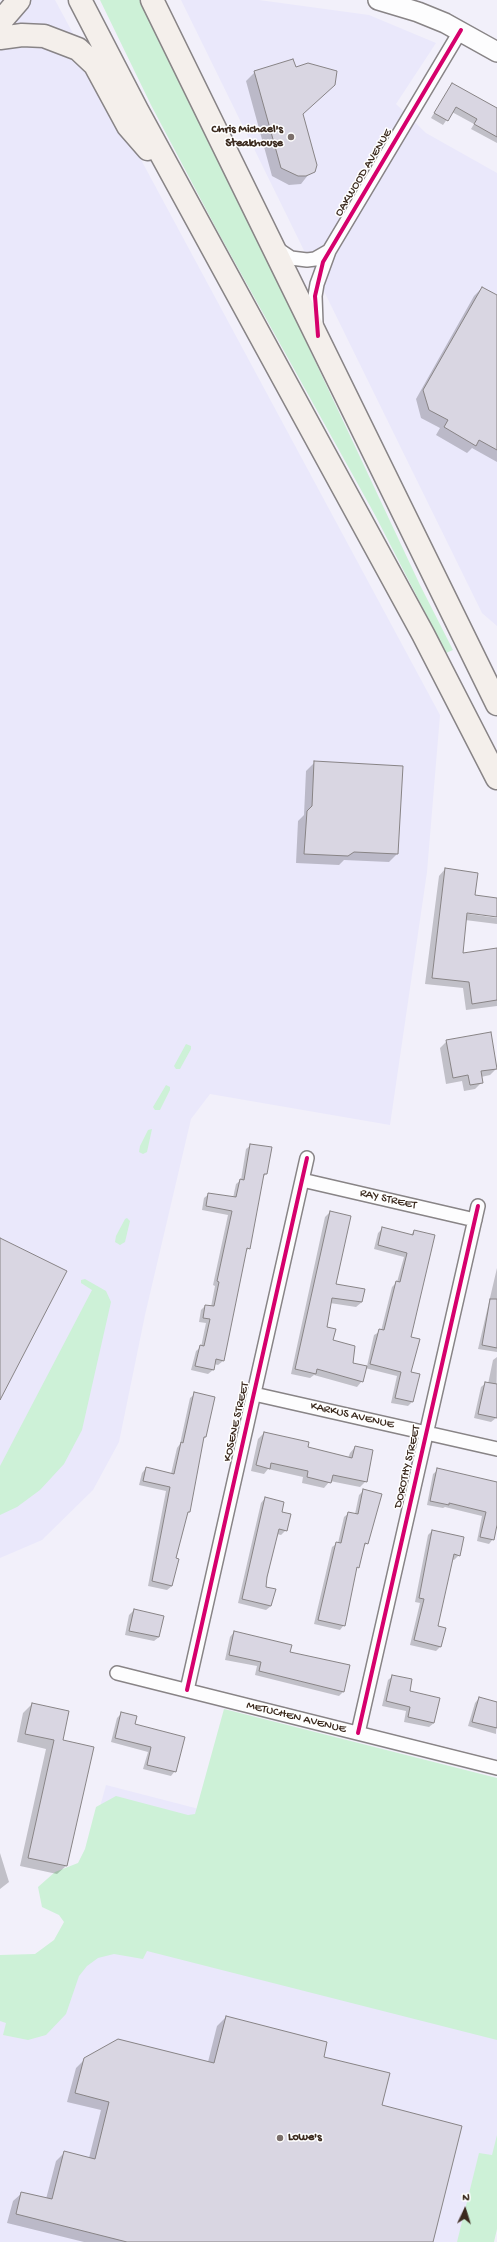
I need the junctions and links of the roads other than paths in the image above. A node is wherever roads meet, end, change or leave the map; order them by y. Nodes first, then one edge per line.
1 (19, 0) edge
2 (80, 0) edge
3 (152, 0) edge
4 (378, 0) edge
5 (425, 0) edge
6 (0, 22) edge
7 (461, 30) junction
8 (0, 38) edge
9 (497, 52) edge
10 (179, 185) junction
11 (273, 245) junction
12 (329, 251) junction
13 (318, 336) junction
14 (497, 704) edge
15 (497, 778) edge
16 (307, 1158) dead end
17 (302, 1180) junction
18 (478, 1206) dead end
19 (475, 1220) junction
20 (254, 1394) junction
21 (426, 1433) junction
22 (497, 1449) edge
23 (118, 1673) dead end
24 (187, 1690) junction
25 (358, 1733) junction
26 (497, 1768) edge

1 - 6 highway
2 - 10 highway
3 - 11 highway
4 - 7 street
5 - 7 street
7 - 9 street
7 - 12 street, OAKWOOD AVENUE
8 - 10 highway
10 - 15 highway
11 - 12 street
11 - 13 highway
12 - 13 street, OAKWOOD AVENUE
13 - 14 highway
16 - 17 street, KOSENE STREET
17 - 19 street, RAY STREET
17 - 20 street, KOSENE STREET
18 - 19 street, DOROTHY STREET
19 - 21 street, DOROTHY STREET
20 - 21 street, KARKUS AVENUE
20 - 24 street, KOSENE STREET
21 - 22 street, KARKUS AVENUE
21 - 25 street, DOROTHY STREET
23 - 24 street, METUCHEN AVENUE
24 - 25 street, METUCHEN AVENUE
25 - 26 street, METUCHEN AVENUE

